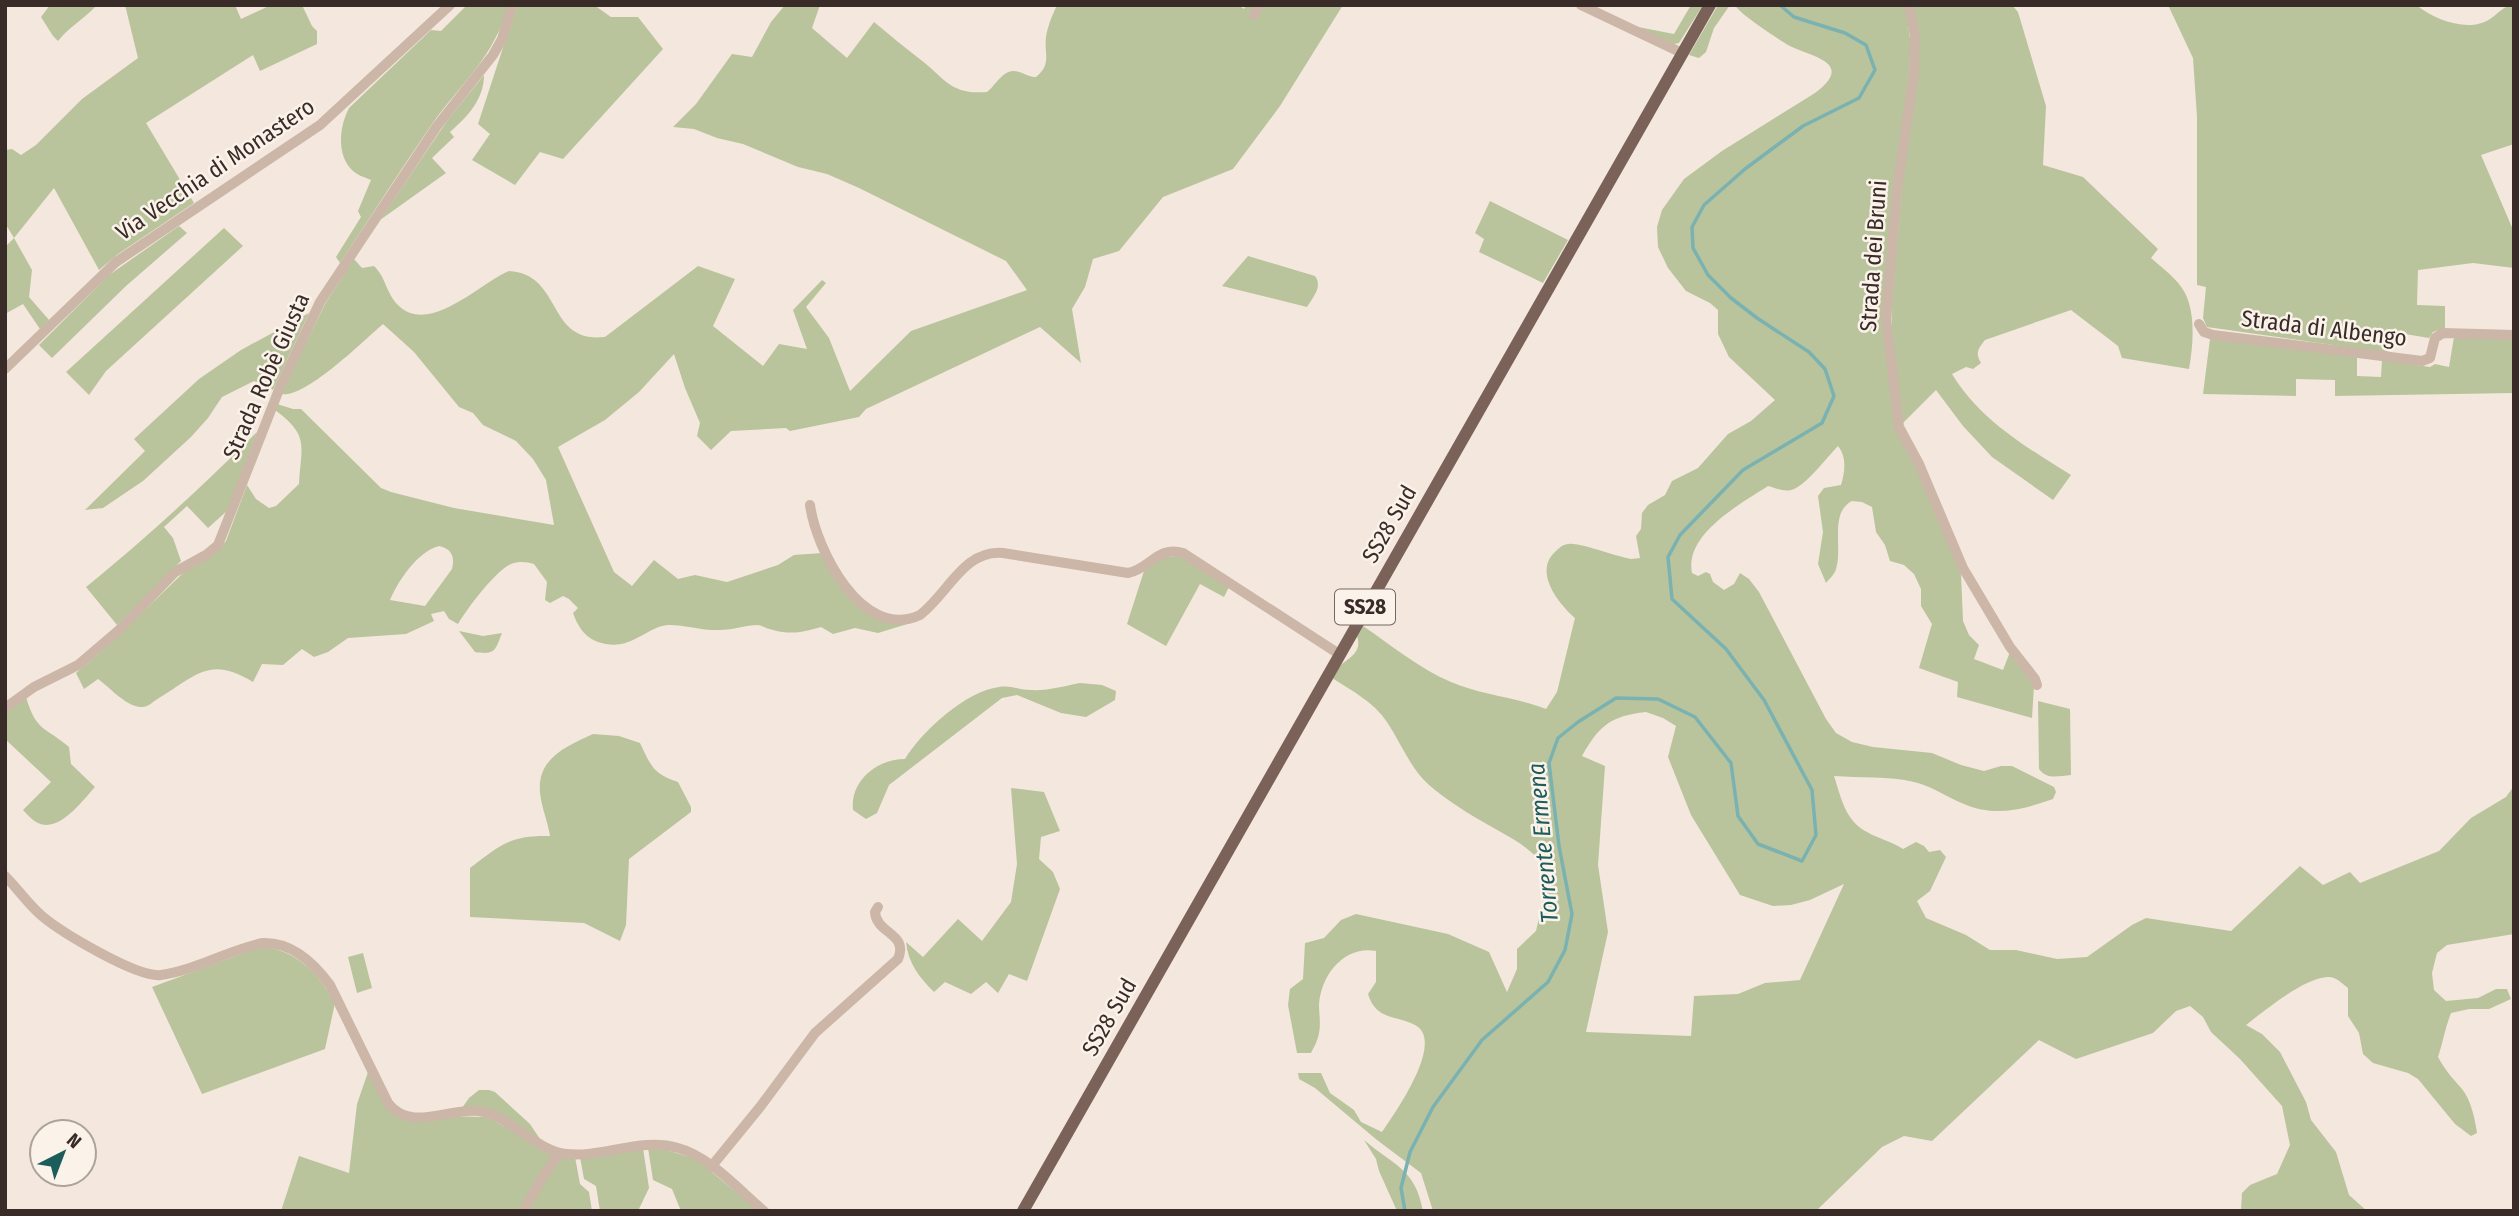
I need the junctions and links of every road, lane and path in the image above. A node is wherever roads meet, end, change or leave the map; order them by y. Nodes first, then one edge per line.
1 (450, 5) edge
2 (512, 5) edge
3 (1581, 5) edge
4 (1710, 5) edge
5 (1909, 5) edge
6 (1682, 53) junction
7 (2199, 324) dead end
8 (2514, 335) edge
9 (5, 369) edge
10 (810, 505) dead end
11 (1339, 654) junction
12 (2037, 685) dead end
13 (5, 708) edge
14 (7, 880) edge
15 (878, 907) dead end
16 (560, 1153) junction
17 (711, 1167) junction
18 (523, 1211) edge
19 (764, 1211) edge
20 (1023, 1211) edge

1 - 9 street, Via Vecchia di Monastero
2 - 13 street, Strada Robè Giusta
3 - 6 street
4 - 6 main road, SS28 Sud / SS28
5 - 12 street, Strada dei Bruni
6 - 11 main road, SS28 Sud / SS28
7 - 8 street, Strada di Albengo
10 - 11 street
11 - 20 main road, SS28 Sud / SS28
14 - 16 street
15 - 17 street
16 - 17 street
16 - 18 street
17 - 19 street

